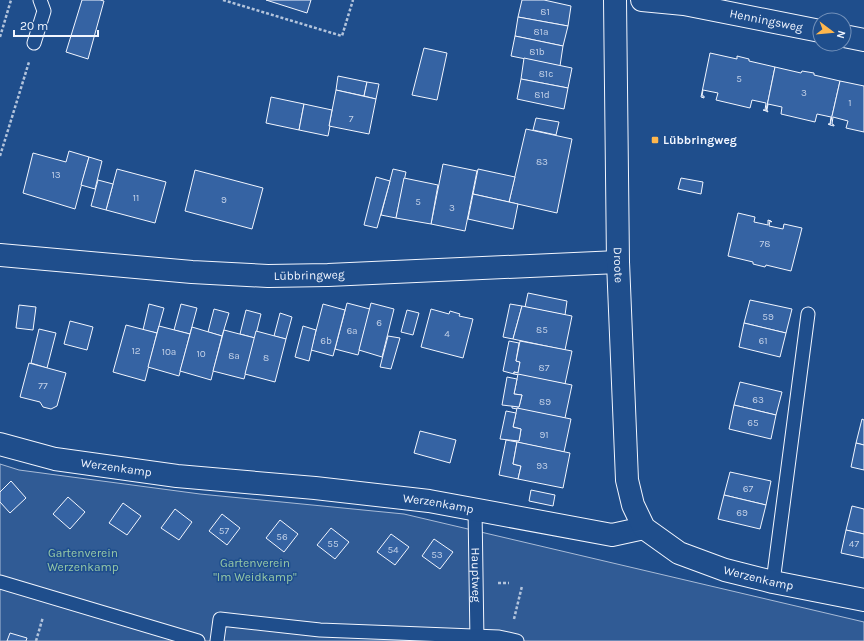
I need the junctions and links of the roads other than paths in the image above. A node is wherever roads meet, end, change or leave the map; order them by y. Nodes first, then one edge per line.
1 (40, 0) edge
2 (615, 0) edge
3 (642, 0) edge
4 (812, 29) edge
5 (852, 38) edge
6 (864, 40) edge
7 (34, 43) road end
8 (0, 255) edge
9 (618, 262) junction
10 (808, 314) dead end
11 (0, 444) edge
12 (476, 509) junction
13 (644, 528) junction
14 (0, 582) edge
15 (773, 582) junction
16 (864, 600) edge
17 (477, 638) edge
18 (513, 640) edge
19 (198, 641) edge
20 (217, 641) edge

1 - 7 lane
2 - 9 street, Droote
3 - 4 street, Henningsweg
5 - 6 street
8 - 9 street, Lübbringweg
9 - 13 street, Droote
10 - 15 lane
11 - 12 street, Werzenkamp
12 - 13 street, Werzenkamp
12 - 17 lane, Hauptweg
13 - 15 street, Werzenkamp
14 - 19 lane
15 - 16 street, Werzenkamp
17 - 18 lane
17 - 20 lane

